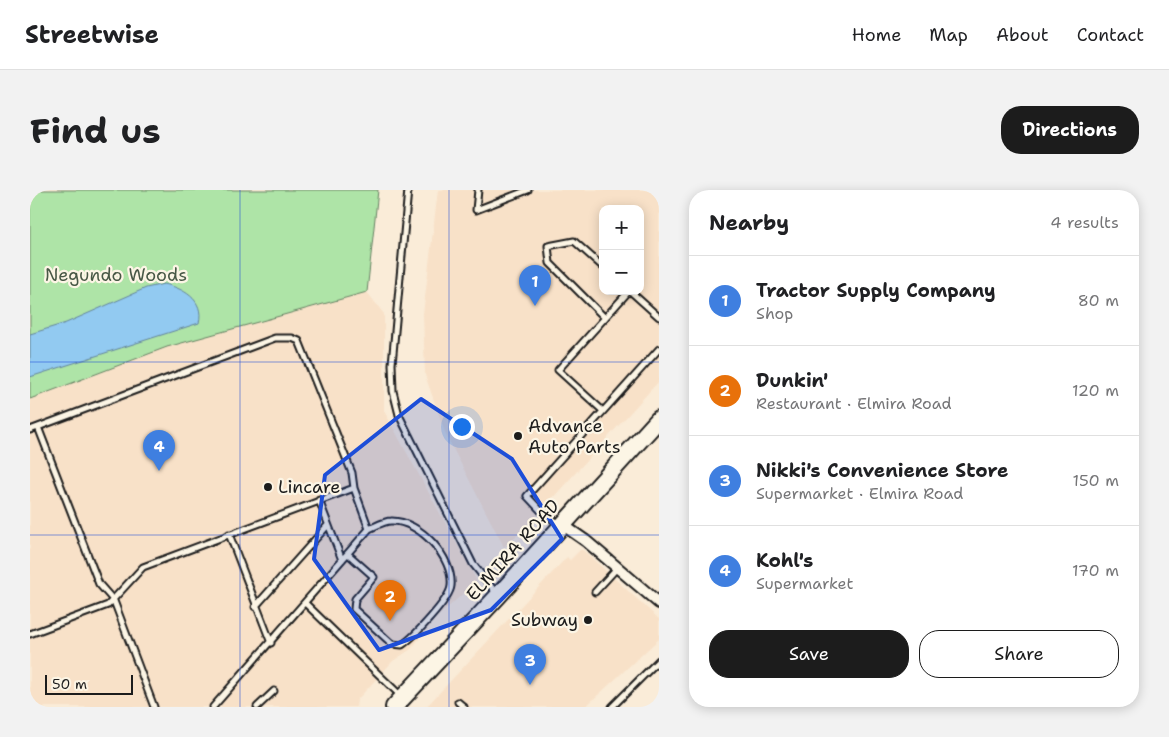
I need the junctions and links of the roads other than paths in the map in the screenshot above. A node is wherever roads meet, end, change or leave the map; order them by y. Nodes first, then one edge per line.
1 (408, 190) edge
2 (478, 190) edge
3 (528, 190) edge
4 (599, 263) edge
5 (626, 295) edge
6 (634, 295) edge
7 (659, 317) edge
8 (606, 318) junction
9 (659, 350) edge
10 (603, 411) junction
11 (659, 419) edge
12 (38, 427) junction
13 (30, 430) edge
14 (354, 488) junction
15 (319, 500) junction
16 (328, 525) junction
17 (563, 525) junction
18 (370, 529) junction
19 (229, 534) junction
20 (348, 554) junction
21 (342, 560) junction
22 (618, 568) junction
23 (595, 592) dead end
24 (498, 596) junction
25 (114, 601) junction
26 (305, 603) junction
27 (659, 603) edge
28 (255, 606) junction
29 (30, 634) edge
30 (271, 643) junction
31 (659, 660) edge
32 (274, 691) dead end
33 (398, 702) edge
34 (458, 702) dead end
35 (154, 707) edge
36 (213, 707) edge
37 (257, 707) edge
38 (464, 707) edge
39 (612, 707) edge

1 - 24 lane
2 - 3 lane
4 - 8 lane
5 - 8 lane
6 - 7 lane
8 - 10 lane
9 - 10 lane
10 - 17 lane
11 - 17 highway, ELMIRA ROAD
12 - 13 lane
12 - 14 lane
12 - 25 lane
14 - 15 lane
14 - 18 lane
15 - 16 lane
15 - 19 lane
16 - 21 lane
16 - 28 lane
17 - 22 street
17 - 24 highway, ELMIRA ROAD
18 - 20 lane
18 - 20 lane
19 - 25 lane
19 - 28 lane
20 - 21 lane
21 - 26 lane
22 - 23 lane
22 - 27 street
24 - 33 highway, ELMIRA ROAD
25 - 29 lane
25 - 35 lane
26 - 30 lane
26 - 33 lane
28 - 30 lane
30 - 36 lane
31 - 39 lane
32 - 37 lane
34 - 38 lane

